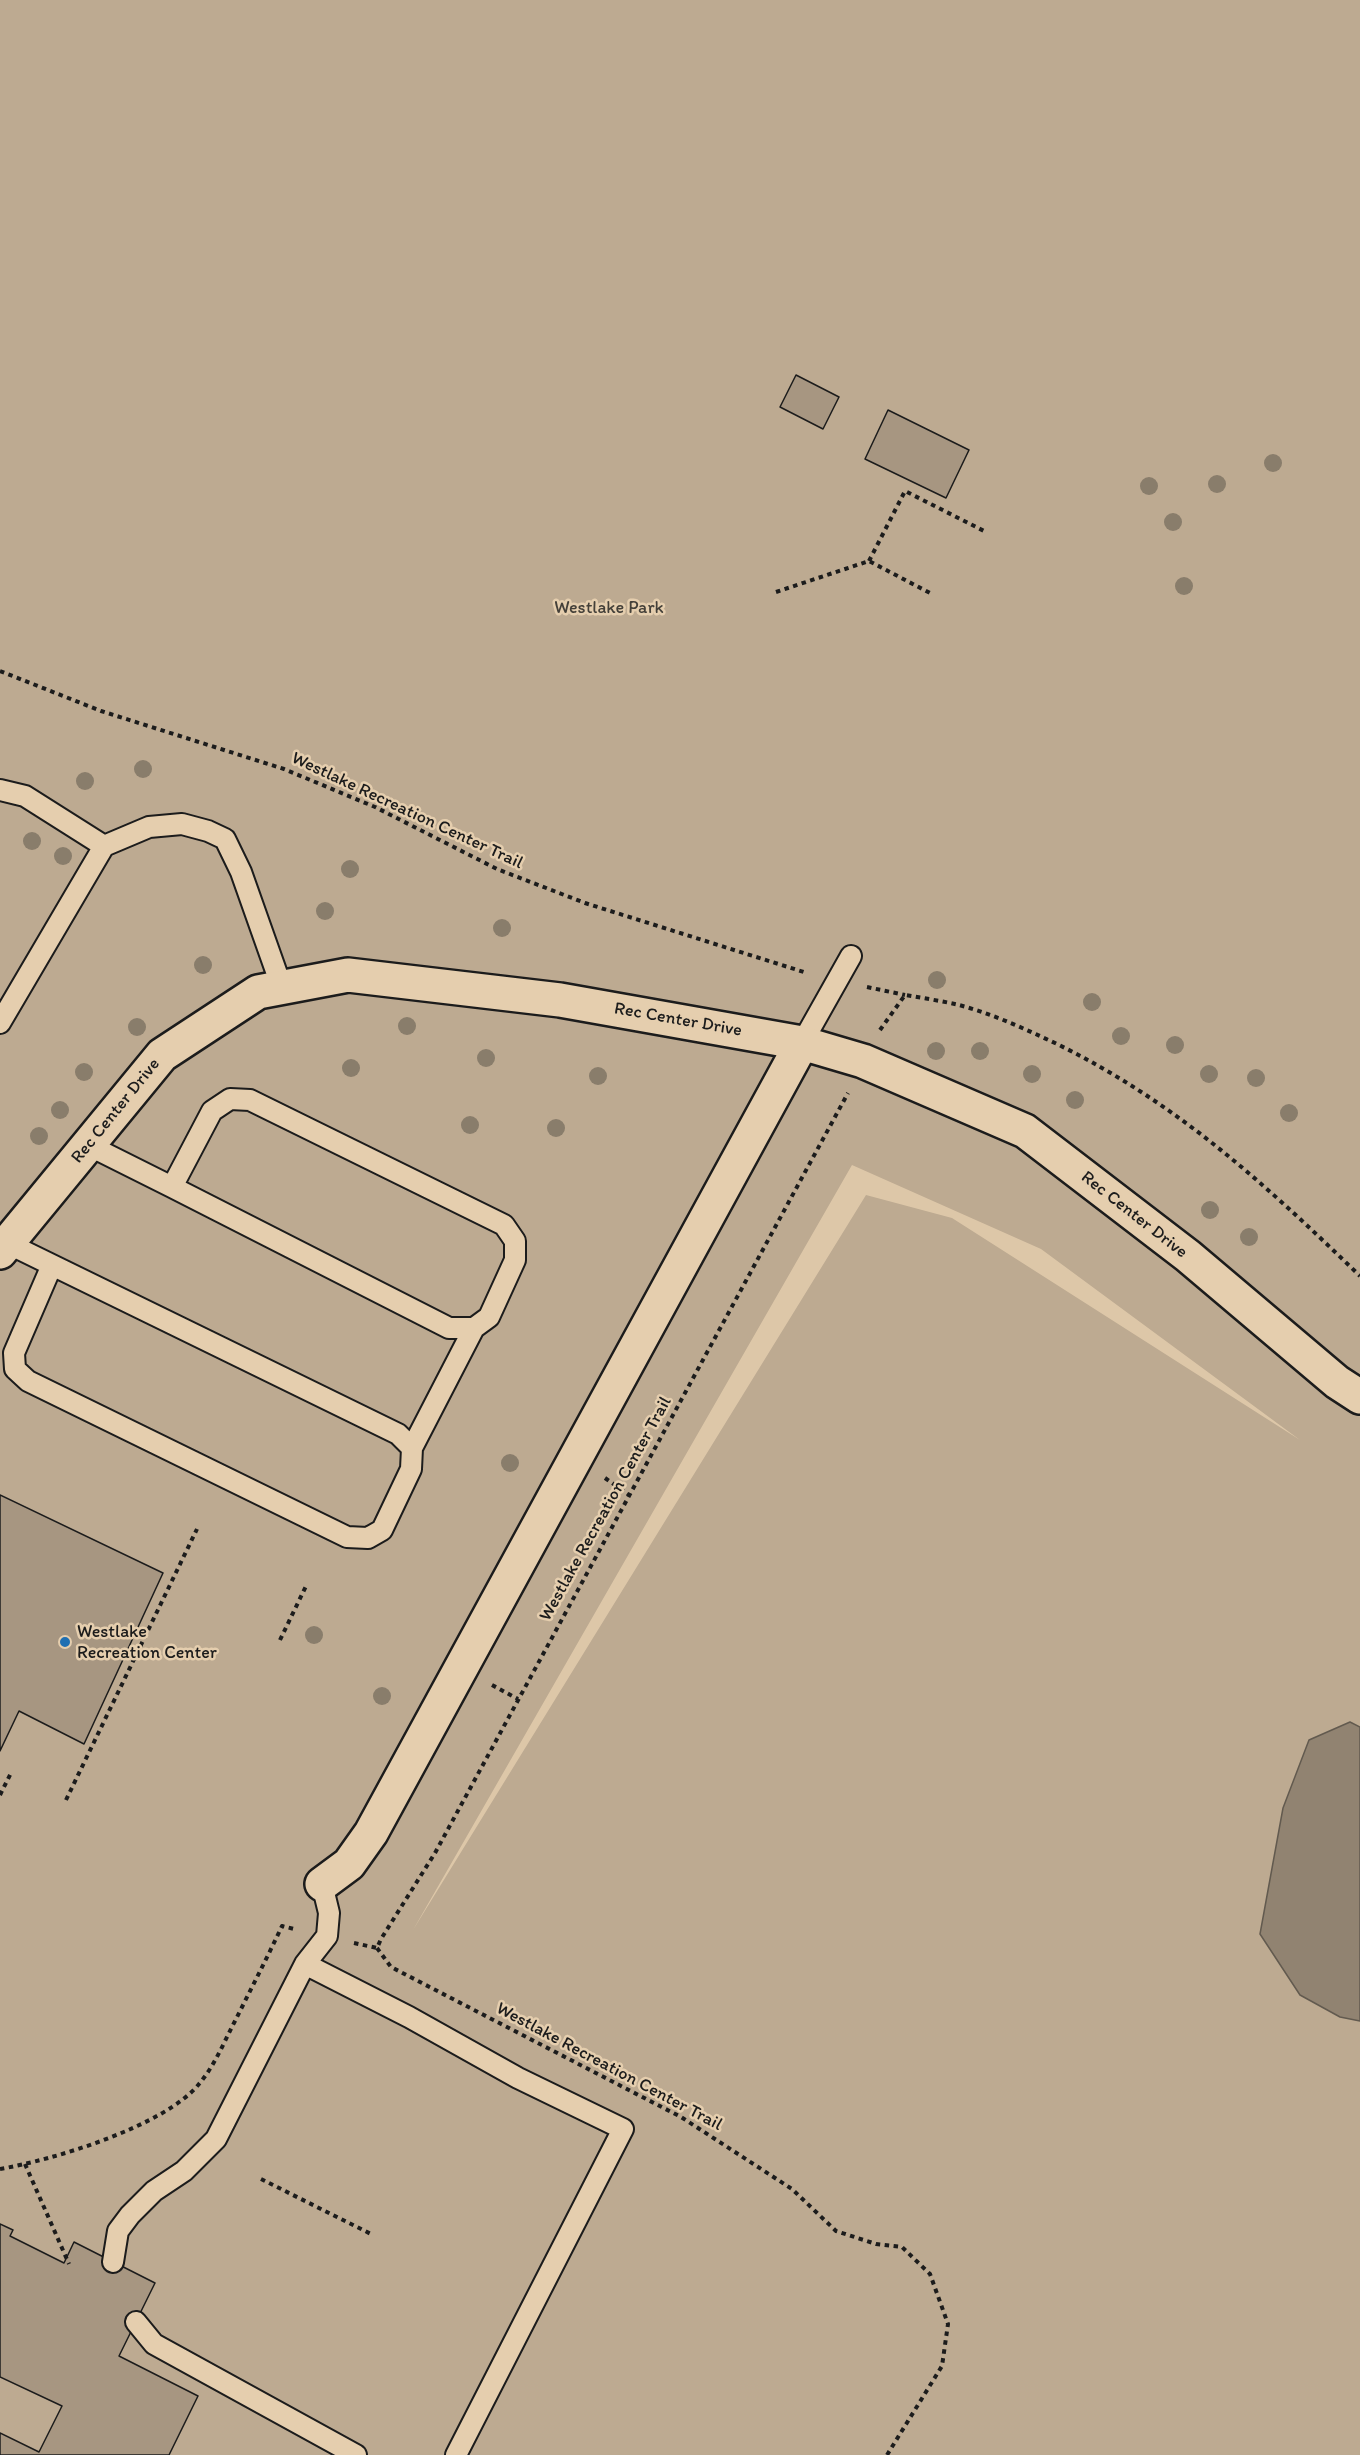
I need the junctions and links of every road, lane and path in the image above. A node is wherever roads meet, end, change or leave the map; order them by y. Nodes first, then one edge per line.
1 (984, 531) dead end
2 (869, 561) junction
3 (776, 592) dead end
4 (930, 593) dead end
5 (0, 671) edge
6 (0, 790) edge
7 (104, 846) junction
8 (851, 956) dead end
9 (805, 973) dead end
10 (282, 988) junction
11 (872, 988) dead end
12 (905, 995) junction
13 (0, 1023) edge
14 (877, 1034) dead end
15 (802, 1043) junction
16 (849, 1091) dead end
17 (88, 1145) junction
18 (172, 1187) junction
19 (3, 1248) edge
20 (52, 1265) junction
21 (1360, 1275) edge
22 (474, 1328) junction
23 (1360, 1397) edge
24 (412, 1448) junction
25 (596, 1472) dead end
26 (629, 1495) junction
27 (197, 1529) dead end
28 (307, 1584) dead end
29 (280, 1640) dead end
30 (490, 1684) dead end
31 (518, 1699) junction
32 (11, 1773) dead end
33 (0, 1795) edge
34 (66, 1800) dead end
35 (322, 1884) joint
36 (300, 1930) dead end
37 (352, 1943) dead end
38 (377, 1948) junction
39 (305, 1964) junction
40 (26, 2164) junction
41 (0, 2169) edge
42 (261, 2179) dead end
43 (371, 2234) dead end
44 (113, 2262) dead end
45 (69, 2264) dead end
46 (136, 2322) dead end
47 (356, 2455) edge
48 (456, 2455) edge
49 (887, 2455) edge

1 - 2 path
2 - 3 path
2 - 4 path
5 - 9 path, Westlake Recreation Center Trail
6 - 7 lane
7 - 10 lane
7 - 13 lane
8 - 15 lane
10 - 15 street, Rec Center Drive
10 - 17 street, Rec Center Drive
11 - 12 path
12 - 14 path
12 - 21 path
15 - 23 street, Rec Center Drive
15 - 35 street
16 - 26 path, Westlake Recreation Center Trail
17 - 18 lane
17 - 19 street, Rec Center Drive
18 - 22 lane
18 - 22 lane
19 - 20 lane
20 - 24 lane
20 - 24 lane
22 - 24 lane
25 - 26 path
26 - 31 path, Westlake Recreation Center Trail
27 - 34 path
28 - 29 path
30 - 31 path
31 - 38 path, Westlake Recreation Center Trail
32 - 33 path
35 - 39 lane
36 - 40 path
37 - 38 path
38 - 49 path, Westlake Recreation Center Trail
39 - 44 lane
39 - 48 lane
40 - 41 path
40 - 45 path
42 - 43 path
46 - 47 lane

